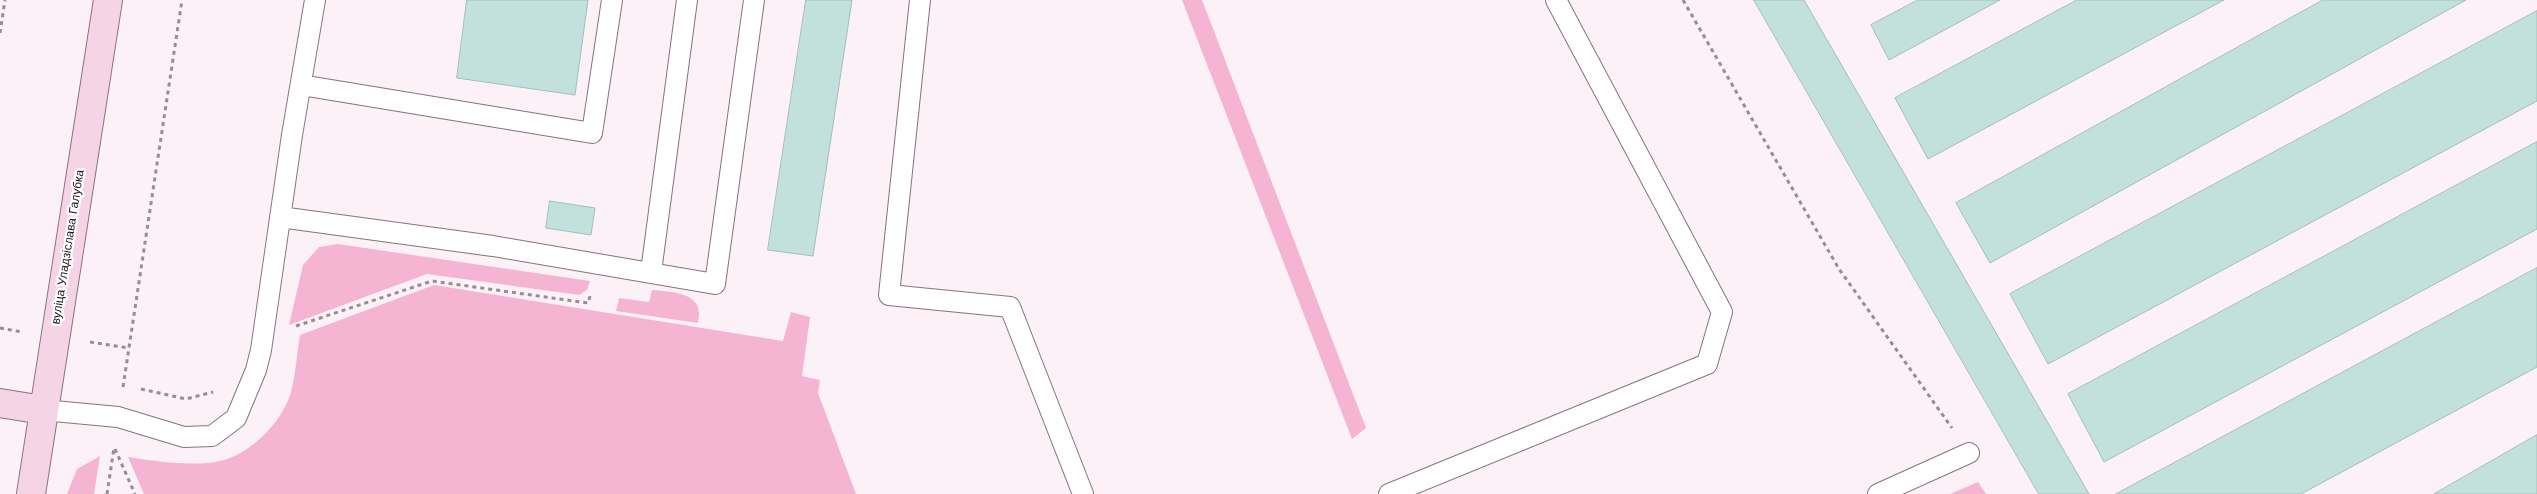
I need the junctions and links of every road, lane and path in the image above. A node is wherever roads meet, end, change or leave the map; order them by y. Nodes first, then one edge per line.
1 (5, 0) edge
2 (108, 0) edge
3 (182, 0) edge
4 (315, 0) edge
5 (612, 0) edge
6 (687, 0) edge
7 (754, 0) edge
8 (920, 0) edge
9 (1556, 0) edge
10 (1682, 0) edge
11 (0, 33) edge
12 (301, 85) junction
13 (280, 217) junction
14 (597, 263) junction
15 (651, 272) junction
16 (291, 328) dead end
17 (123, 385) junction
18 (217, 390) dead end
19 (0, 403) edge
20 (43, 410) junction
21 (118, 417) junction
22 (114, 448) junction
23 (123, 449) dead end
24 (1969, 453) joint
25 (1409, 490) edge
26 (31, 494) edge
27 (107, 494) edge
28 (135, 494) edge
29 (1083, 494) edge
30 (1389, 494) edge
31 (1878, 494) edge

1 - 11 path
2 - 20 main road, вуліца Уладзіслава Галубка
3 - 17 path
4 - 12 lane
5 - 12 lane
6 - 15 lane
7 - 15 lane
8 - 29 lane
9 - 25 lane
10 - 24 path
12 - 13 lane
13 - 14 lane
13 - 21 lane
14 - 15 lane
14 - 16 path
17 - 18 path
17 - 21 path
19 - 20 main road
20 - 21 lane
20 - 26 main road, вуліца Уладзіслава Галубка
21 - 22 path
22 - 23 path
22 - 27 path
22 - 28 path
24 - 31 lane
25 - 30 lane

